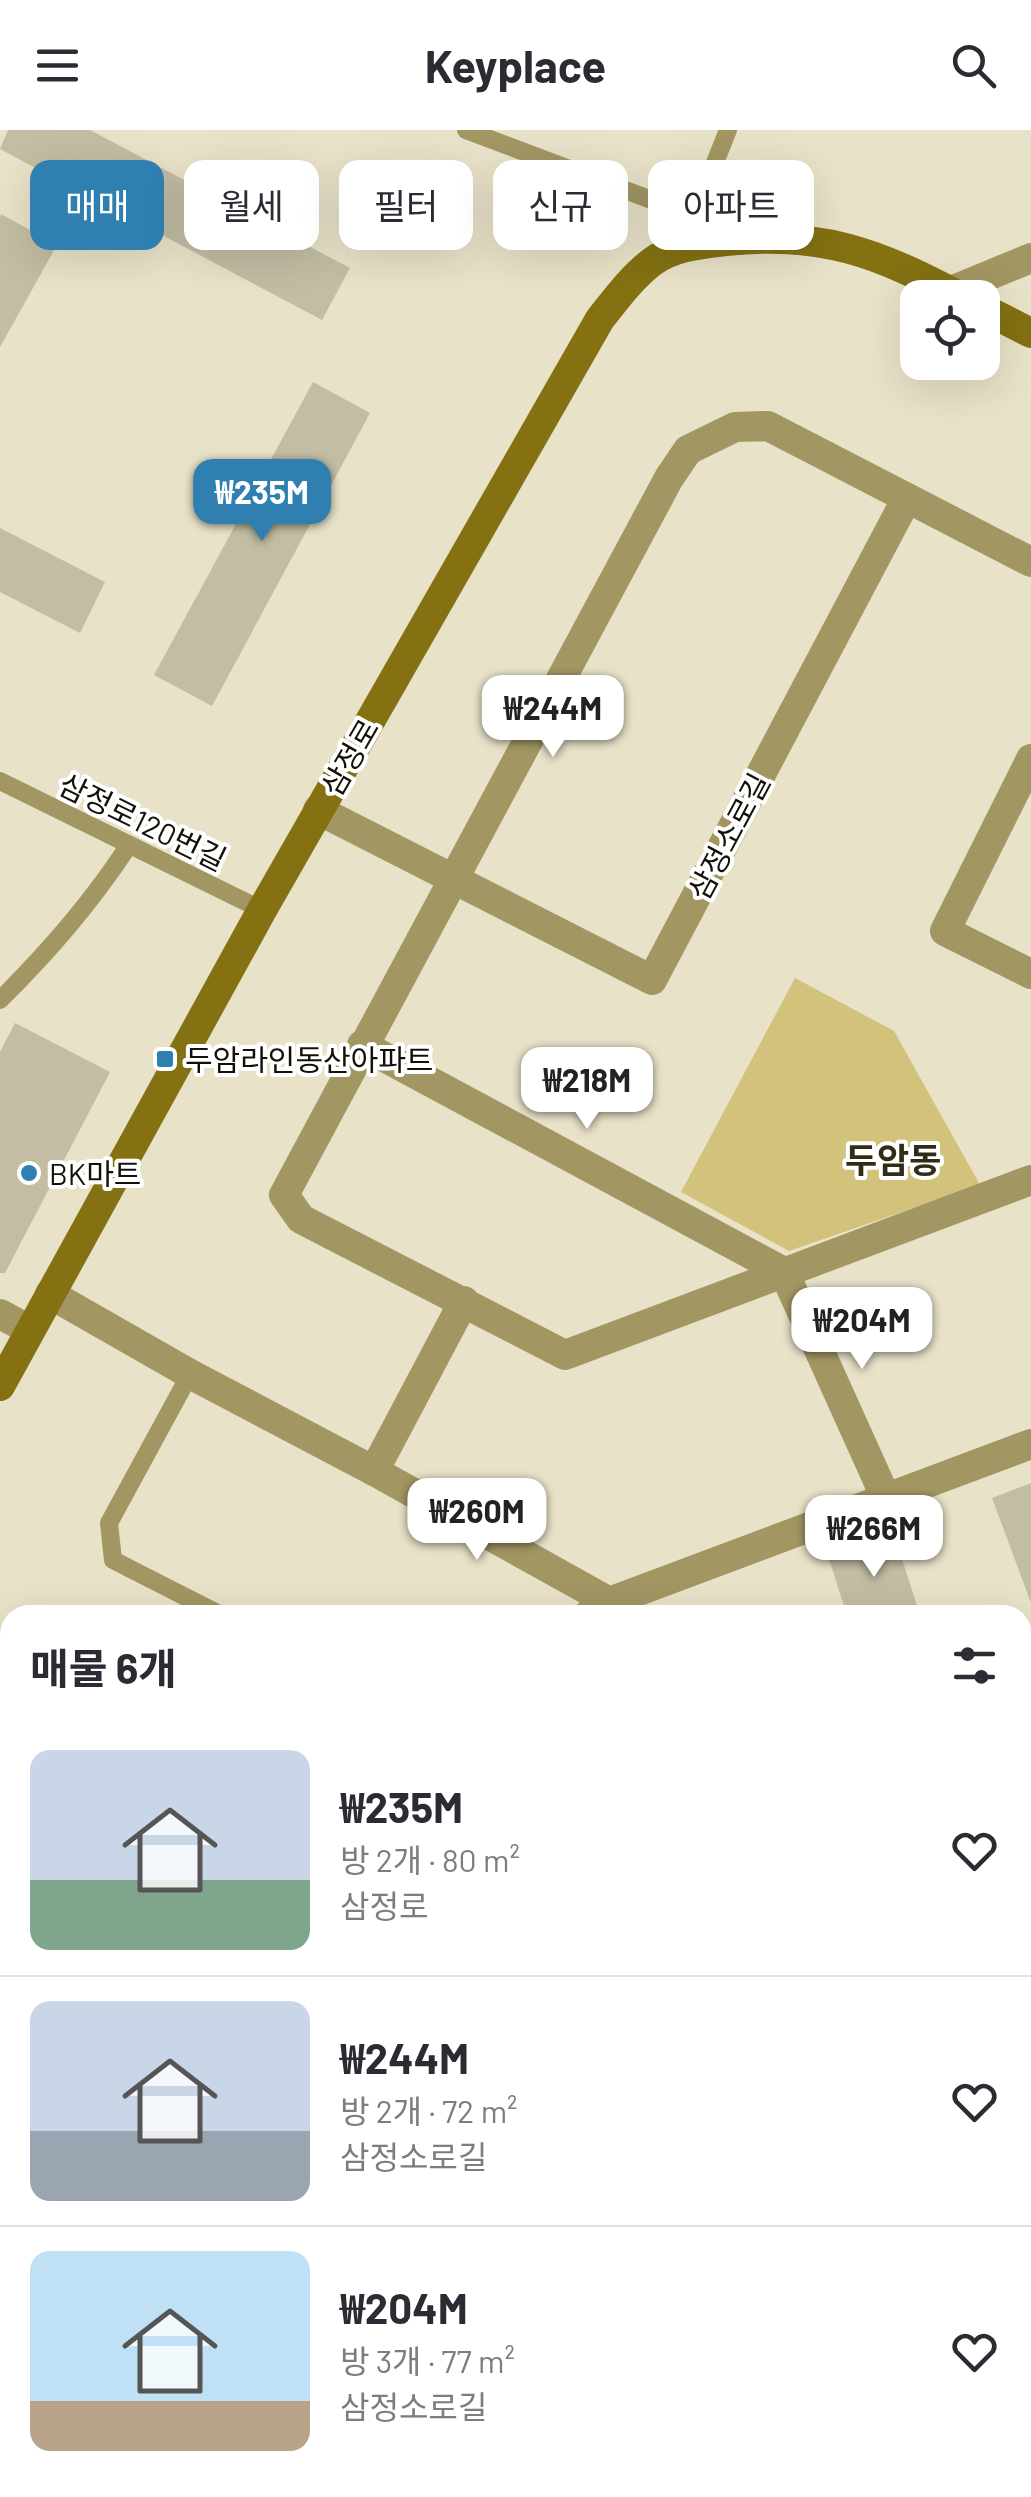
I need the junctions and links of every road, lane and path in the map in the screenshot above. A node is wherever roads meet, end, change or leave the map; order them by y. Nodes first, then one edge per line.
1 (466, 130) edge
2 (728, 130) edge
3 (716, 160) edge
4 (648, 199) edge
5 (814, 241) edge
6 (677, 250) edge
7 (1031, 258) edge
8 (926, 280) edge
9 (986, 280) edge
10 (1000, 317) edge
11 (1031, 333) edge
12 (907, 498) junction
13 (1031, 562) edge
14 (1030, 763) edge
15 (0, 781) edge
16 (318, 810) junction
17 (129, 845) junction
18 (456, 881) junction
19 (262, 910) junction
20 (1031, 974) edge
21 (0, 1000) edge
22 (362, 1045) junction
23 (1031, 1180) edge
24 (784, 1272) junction
25 (50, 1294) junction
26 (464, 1301) junction
27 (0, 1314) edge
28 (30, 1330) junction
29 (190, 1374) junction
30 (0, 1386) edge
31 (1031, 1444) edge
32 (374, 1471) junction
33 (885, 1496) junction
34 (201, 1605) edge
35 (600, 1605) edge
36 (624, 1605) edge

1 - 4 lane
2 - 3 lane
5 - 8 street, 삼정로
6 - 16 street, 삼정로
7 - 9 street
10 - 11 street
12 - 13 street
12 - 18 street
12 - 18 street, 삼정소로길
14 - 20 street
15 - 17 lane, 삼정로120번길
16 - 18 street
16 - 19 street, 삼정로
17 - 19 lane, 삼정로120번길
17 - 21 lane
18 - 22 street
19 - 25 street, 삼정로
22 - 24 street
22 - 26 street
23 - 24 street
24 - 26 street
24 - 33 street
25 - 28 street, 삼정로
25 - 29 street
26 - 32 street
27 - 28 street
28 - 30 street, 삼정로
29 - 32 street
29 - 34 lane
31 - 33 street
32 - 35 street
33 - 36 street

